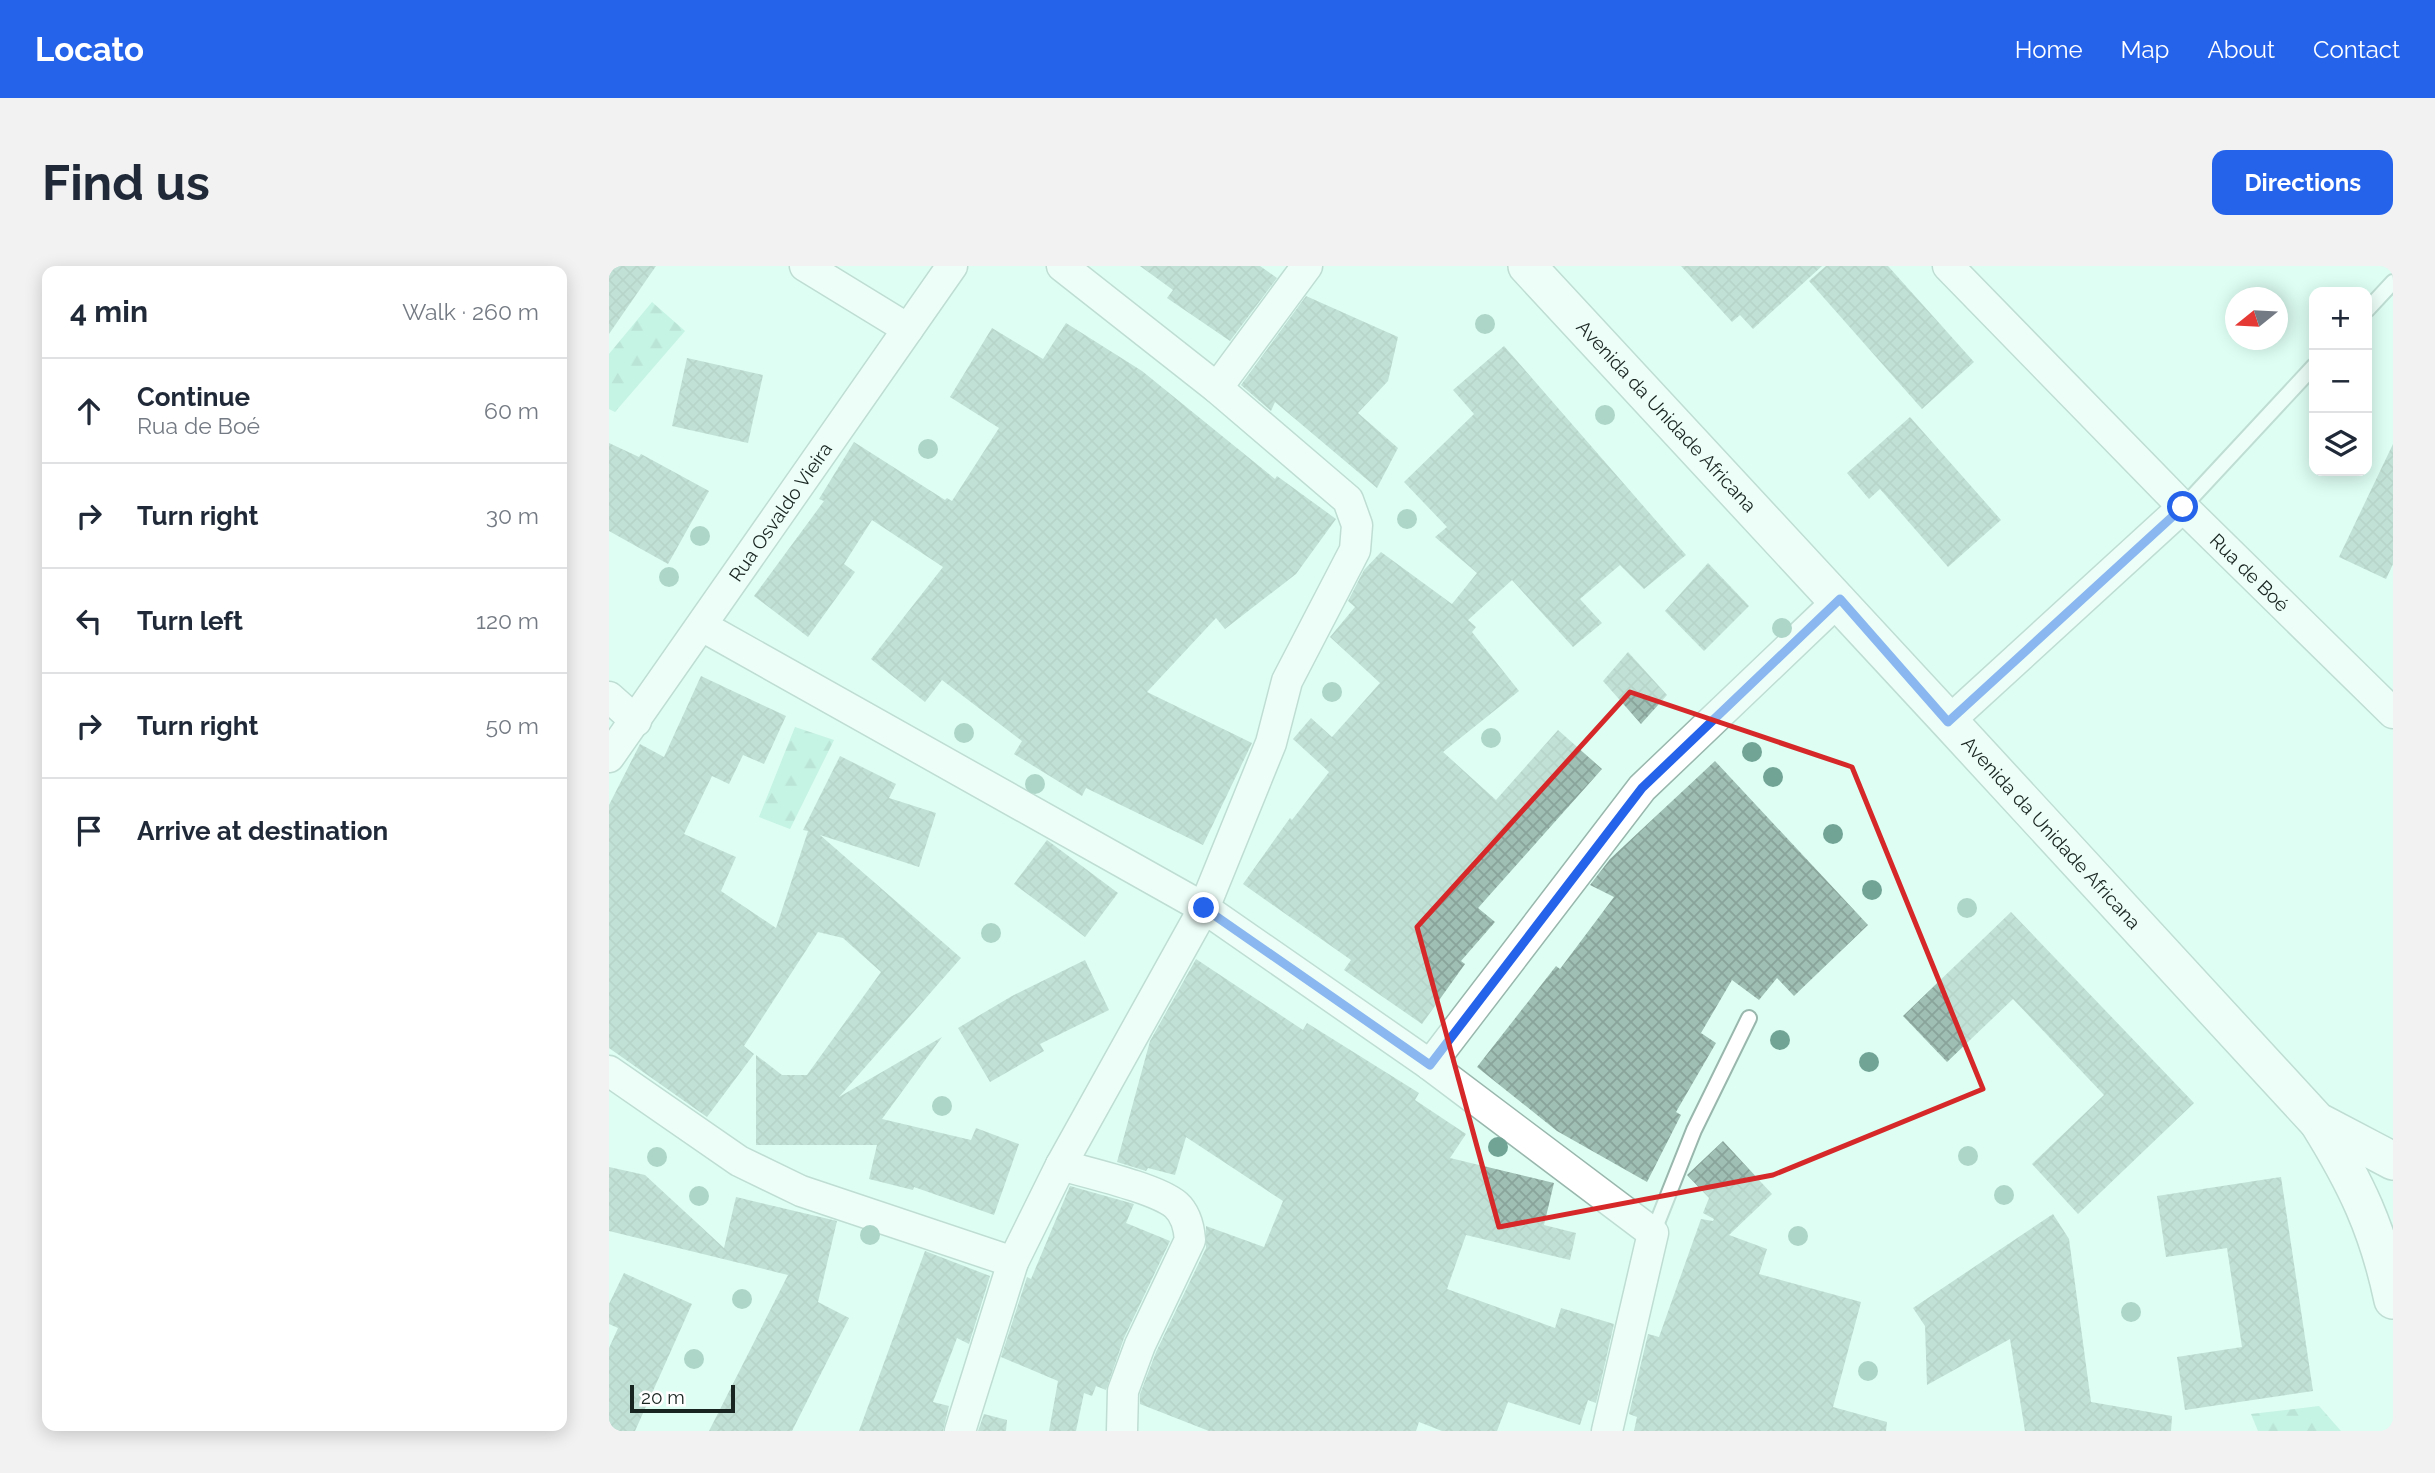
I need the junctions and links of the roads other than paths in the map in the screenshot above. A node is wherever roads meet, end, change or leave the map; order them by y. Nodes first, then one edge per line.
1 (805, 266) edge
2 (952, 266) edge
3 (1062, 266) edge
4 (1307, 266) edge
5 (1527, 266) edge
6 (1948, 266) edge
7 (2393, 282) edge
8 (2372, 305) edge
9 (908, 329) junction
10 (2309, 371) edge
11 (1217, 387) junction
12 (2183, 507) junction
13 (1840, 599) junction
14 (702, 626) junction
15 (609, 697) edge
16 (2393, 713) edge
17 (636, 721) junction
18 (1948, 722) junction
19 (609, 757) edge
20 (1204, 908) junction
21 (1749, 1018) dead end
22 (1430, 1065) junction
23 (609, 1071) edge
24 (2317, 1121) junction
25 (2393, 1161) edge
26 (1061, 1165) junction
27 (1653, 1233) junction
28 (1013, 1262) junction
29 (2393, 1300) edge
30 (960, 1431) edge
31 (1122, 1431) edge
32 (1607, 1431) edge

1 - 9 street
2 - 9 street, Rua Osvaldo Vieira
3 - 11 street
4 - 11 street
5 - 13 street, Avenida da Unidade Africana
6 - 12 street, Rua de Boé
7 - 8 lane
9 - 14 street, Rua Osvaldo Vieira
10 - 12 lane
11 - 20 street
12 - 16 street, Rua de Boé
12 - 18 street
13 - 18 street, Avenida da Unidade Africana
13 - 22 street
14 - 17 street, Rua Osvaldo Vieira
14 - 20 street
15 - 17 street
17 - 19 street, Rua Osvaldo Vieira
18 - 24 street, Avenida da Unidade Africana
20 - 22 street
20 - 26 street
21 - 27 lane
22 - 27 street
23 - 28 street
24 - 25 street, Avenida da Unidade Africana
24 - 29 street
26 - 28 street
26 - 31 street
27 - 32 street
28 - 30 street

